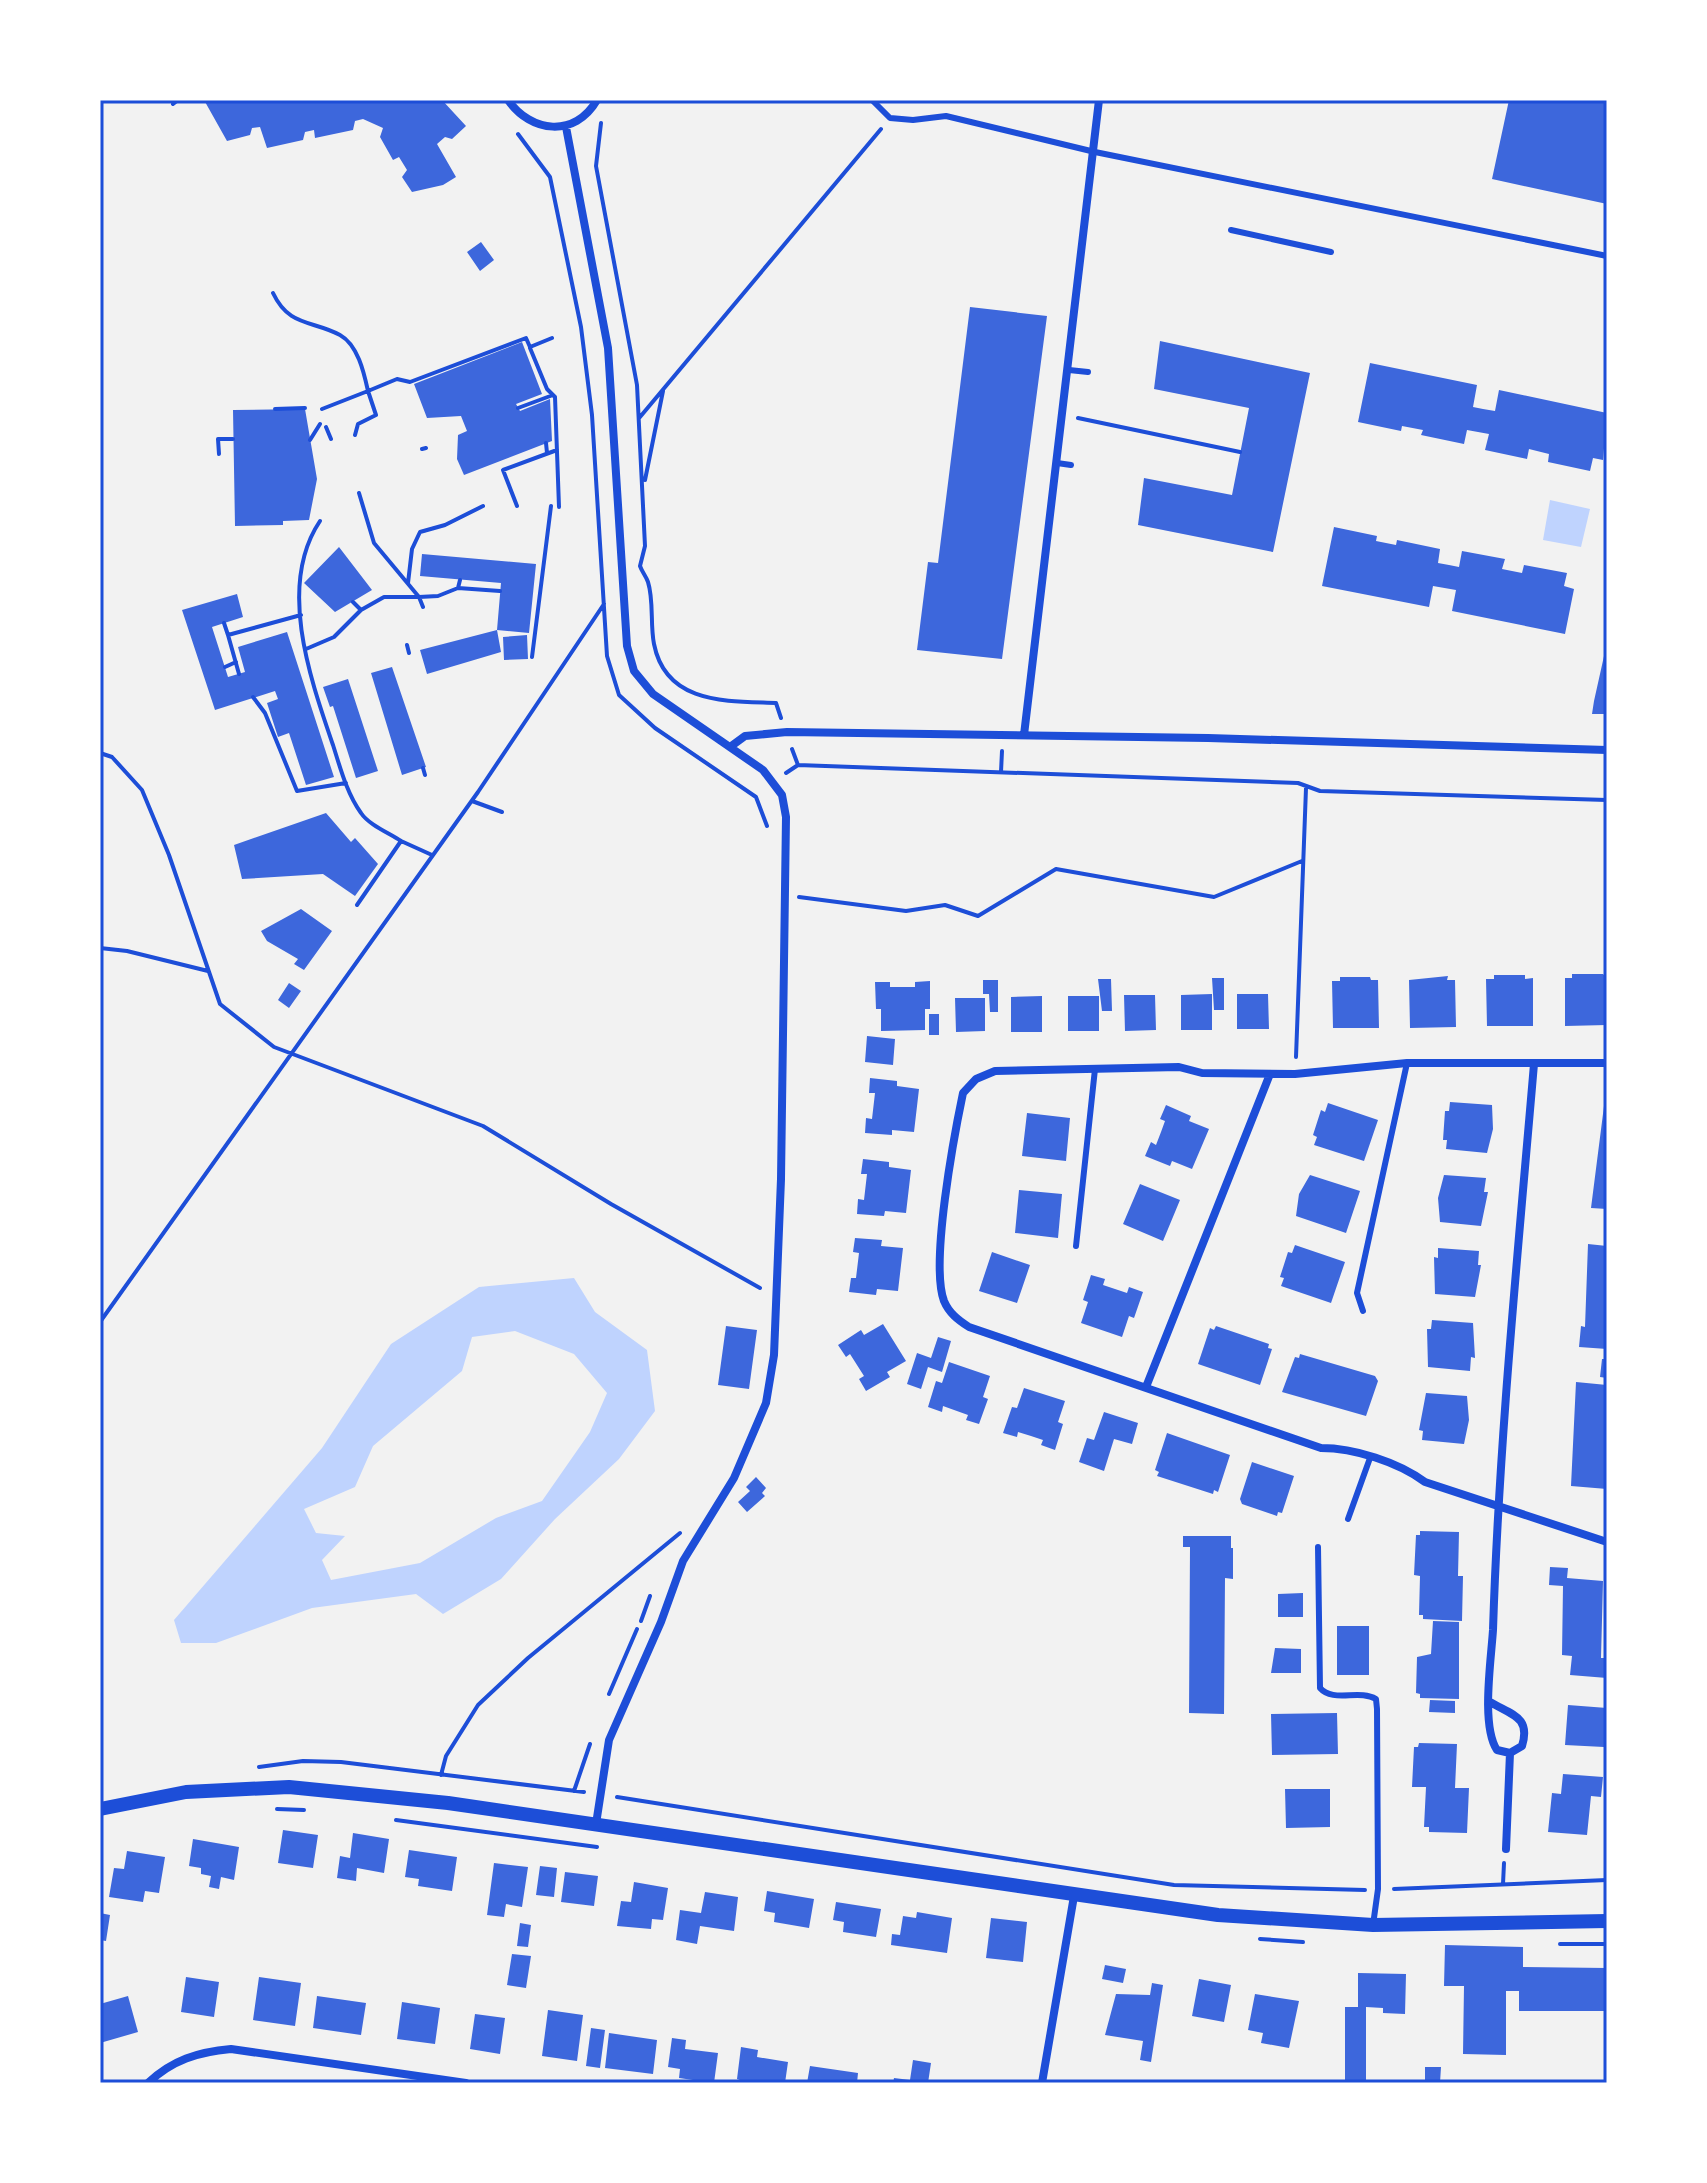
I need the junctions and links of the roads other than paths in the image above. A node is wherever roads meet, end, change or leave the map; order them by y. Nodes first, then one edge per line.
1 (508, 100) edge
2 (597, 100) edge
3 (872, 100) edge
4 (1099, 100) edge
5 (566, 127) junction
6 (1095, 152) junction
7 (1231, 230) dead end
8 (1331, 252) dead end
9 (1607, 256) edge
10 (1069, 370) junction
11 (1088, 372) dead end
12 (1057, 463) junction
13 (1071, 465) dead end
14 (1024, 735) junction
15 (730, 747) junction
16 (1607, 750) edge
17 (1407, 1063) junction
18 (1607, 1063) edge
19 (1534, 1064) junction
20 (1095, 1069) junction
21 (1270, 1074) junction
22 (1076, 1246) dead end
23 (1363, 1311) dead end
24 (1146, 1387) junction
25 (1370, 1458) junction
26 (1497, 1506) junction
27 (1348, 1519) dead end
28 (1607, 1542) edge
29 (1318, 1547) dead end
30 (1490, 1702) junction
31 (1510, 1753) junction
32 (100, 1809) edge
33 (596, 1824) junction
34 (1506, 1849) dead end
35 (1074, 1896) junction
36 (1607, 1921) edge
37 (1373, 1925) junction
38 (148, 2083) edge
39 (466, 2083) edge
40 (1042, 2083) edge

1 - 5 street
2 - 5 street
3 - 6 lane
4 - 6 street
5 - 15 street
6 - 9 lane
6 - 10 street
7 - 8 lane
10 - 11 lane
10 - 12 street
12 - 13 lane
12 - 14 street
14 - 15 street
14 - 16 street
15 - 33 street
17 - 19 street
17 - 21 street
17 - 23 lane
18 - 19 street
19 - 26 street
20 - 21 street
20 - 22 lane
20 - 24 street
21 - 24 street
24 - 25 street
25 - 26 street
25 - 27 lane
26 - 28 street
26 - 30 street
29 - 37 lane
30 - 31 street
30 - 31 street
31 - 34 street
32 - 33 street
33 - 35 street
35 - 37 street
35 - 40 street
36 - 37 street
38 - 39 street

